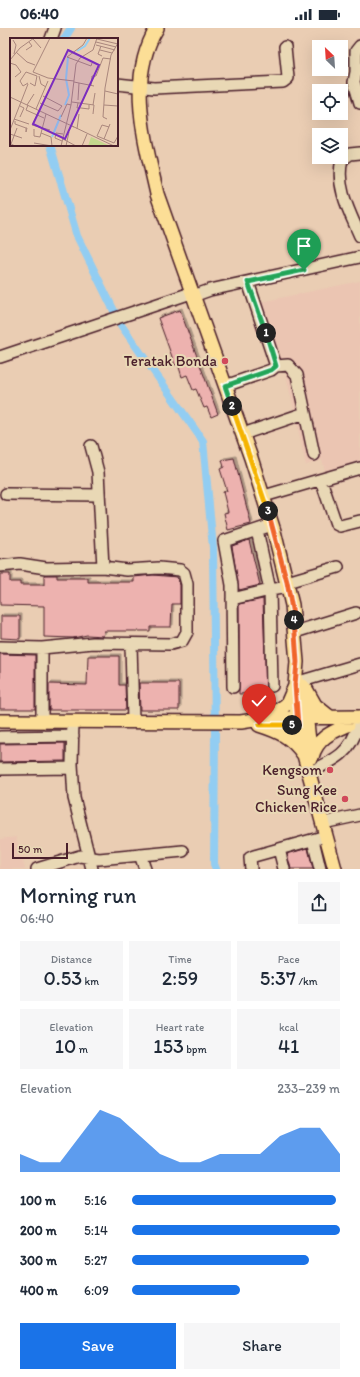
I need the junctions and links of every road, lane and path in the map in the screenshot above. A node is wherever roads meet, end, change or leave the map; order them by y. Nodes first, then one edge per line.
1 (55, 28) edge
2 (157, 28) edge
3 (51, 38) edge
4 (360, 46) edge
5 (285, 47) dead end
6 (118, 84) edge
7 (140, 86) junction
8 (360, 103) edge
9 (360, 153) edge
10 (360, 236) edge
11 (360, 257) edge
12 (248, 282) junction
13 (192, 294) junction
14 (0, 357) edge
15 (276, 366) junction
16 (225, 386) junction
17 (306, 413) junction
18 (243, 434) junction
19 (91, 446) dead end
20 (314, 455) dead end
21 (360, 468) edge
22 (321, 480) junction
23 (6, 494) dead end
24 (99, 495) junction
25 (264, 496) junction
26 (360, 521) edge
27 (272, 525) junction
28 (257, 530) junction
29 (0, 566) edge
30 (103, 567) junction
31 (338, 567) dead end
32 (288, 584) junction
33 (270, 590) junction
34 (232, 599) junction
35 (356, 613) dead end
36 (295, 632) junction
37 (132, 644) junction
38 (0, 648) edge
39 (42, 648) junction
40 (360, 664) edge
41 (300, 683) junction
42 (272, 686) dead end
43 (233, 687) dead end
44 (330, 717) junction
45 (0, 721) edge
46 (42, 721) junction
47 (73, 721) junction
48 (133, 721) junction
49 (263, 721) junction
50 (303, 721) junction
51 (357, 723) edge
52 (72, 736) junction
53 (0, 737) edge
54 (309, 765) junction
55 (0, 768) edge
56 (72, 768) junction
57 (360, 815) edge
58 (325, 830) junction
59 (313, 840) junction
60 (280, 849) junction
61 (182, 851) dead end
62 (140, 855) junction
63 (88, 857) junction
64 (37, 869) edge
65 (92, 869) edge
66 (145, 869) edge
67 (251, 869) edge
68 (284, 869) edge
69 (320, 869) edge
70 (335, 869) edge

1 - 3 street
2 - 7 main road
4 - 8 street
5 - 7 street
6 - 7 street
7 - 13 main road
9 - 10 street
11 - 12 street
12 - 13 street
12 - 15 street
13 - 14 street
13 - 16 main road
15 - 16 street
15 - 17 street
16 - 18 main road
17 - 18 street
17 - 20 street
18 - 25 main road
19 - 24 street
21 - 22 street
22 - 25 street
22 - 26 street
23 - 24 street
24 - 30 street
25 - 27 main road
27 - 28 street
27 - 32 main road
28 - 33 street
28 - 34 street
29 - 30 street
30 - 37 street
31 - 32 street
32 - 33 street
32 - 36 main road
33 - 34 street
33 - 42 street
34 - 43 street
35 - 36 street
36 - 41 main road
37 - 39 street
37 - 48 street
38 - 39 street
39 - 46 street
40 - 41 street
41 - 44 main road
41 - 49 main road
41 - 50 main road
44 - 50 main road
44 - 51 main road
45 - 46 main road
46 - 47 main road
47 - 48 main road
47 - 52 street
48 - 49 main road
49 - 50 main road
49 - 54 main road
50 - 51 main road
50 - 54 main road
51 - 54 main road
51 - 54 street
52 - 53 street
52 - 56 street
54 - 58 main road
55 - 56 street
56 - 63 street
57 - 58 street
58 - 59 street
58 - 70 main road
59 - 60 street
59 - 69 street
60 - 67 street
60 - 68 street
61 - 62 street
62 - 63 street
62 - 66 street
63 - 64 street
63 - 65 street

